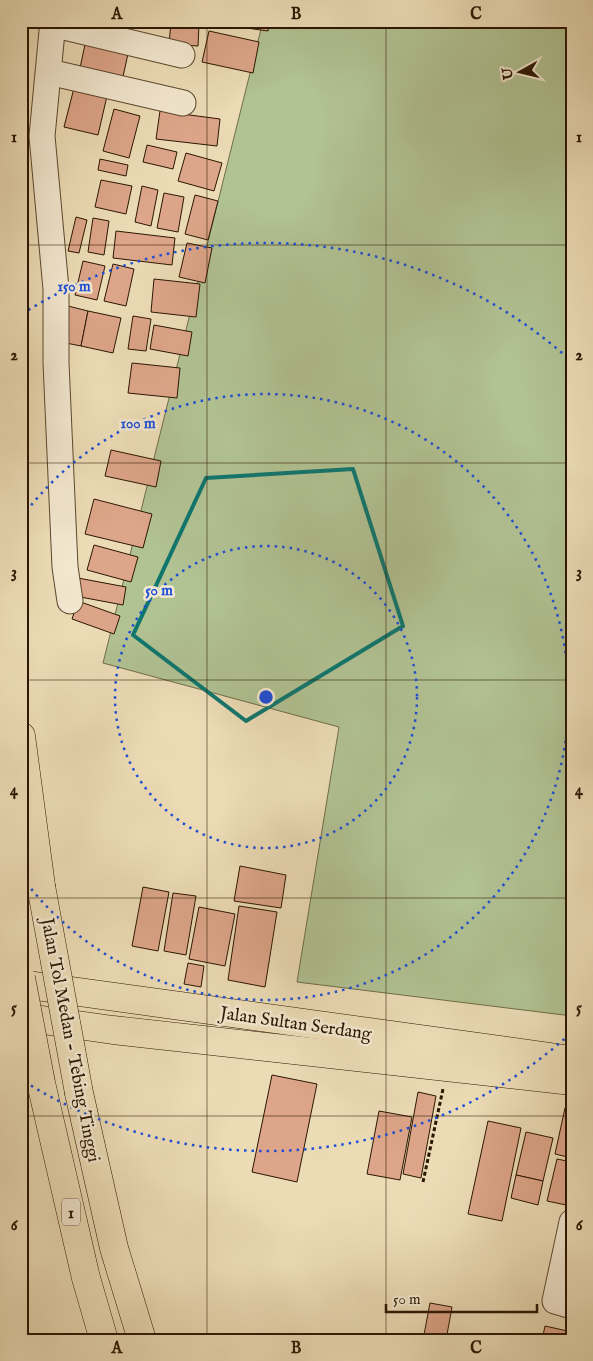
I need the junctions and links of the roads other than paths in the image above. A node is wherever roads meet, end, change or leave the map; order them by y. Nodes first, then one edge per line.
1 (52, 23) edge
2 (182, 55) dead end
3 (49, 72) junction
4 (184, 103) dead end
5 (32, 137) edge
6 (70, 601) dead end
7 (21, 736) edge
8 (21, 978) edge
9 (21, 984) edge
10 (21, 1017) edge
11 (316, 1039) junction
12 (572, 1060) edge
13 (572, 1081) edge
14 (572, 1222) edge
15 (572, 1306) edge
16 (104, 1340) edge
17 (142, 1340) edge

1 - 2 street
1 - 3 street
3 - 4 street
3 - 5 street
5 - 6 street
7 - 17 highway, Jalan Tol Medan - Tebing Tinggi / 1, bridge
8 - 16 highway, Jalan Tol Medan - Tebing Tinggi / 1, bridge
9 - 11 highway, Jalan Sultan Serdang
10 - 11 highway, Jalan Sultan Serdang
11 - 12 highway, Jalan Sultan Serdang
11 - 13 highway, Jalan Sultan Serdang
14 - 15 street

